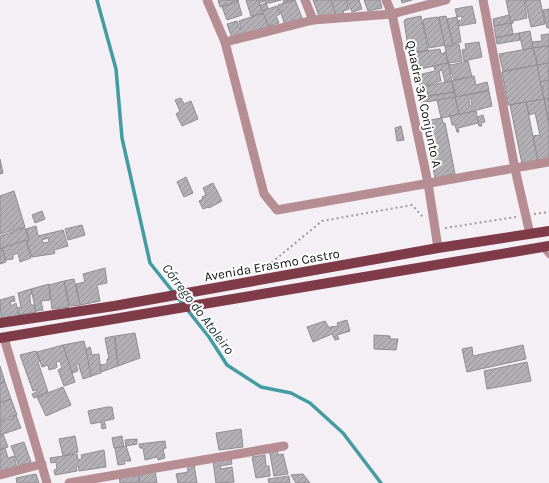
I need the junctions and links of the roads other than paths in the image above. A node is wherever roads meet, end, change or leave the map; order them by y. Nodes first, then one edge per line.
1 (207, 0) edge
2 (305, 0) edge
3 (386, 0) edge
4 (446, 0) edge
5 (483, 0) edge
6 (392, 14) junction
7 (313, 20) junction
8 (225, 42) junction
9 (549, 162) edge
10 (515, 169) junction
11 (428, 183) junction
12 (549, 231) edge
13 (530, 234) junction
14 (545, 247) edge
15 (438, 248) junction
16 (549, 256) edge
17 (0, 323) edge
18 (2, 338) edge
19 (284, 446) dead end
20 (42, 464) junction
21 (0, 475) edge
22 (47, 483) edge
23 (69, 483) edge

1 - 8 street
2 - 7 street
3 - 6 street, Quadra 3A Conjunto A
4 - 6 street
5 - 10 street
6 - 7 street
6 - 11 street, Quadra 3A Conjunto A
7 - 8 street
8 - 11 street
9 - 10 street, Quadra 3A Conjunto A
10 - 11 street, Quadra 3A Conjunto A
10 - 13 street
11 - 15 street
12 - 13 main road, Avenida Erasmo Castro
13 - 15 main road, Avenida Erasmo Castro
14 - 16 lane
14 - 18 main road, Avenida Erasmo Castro
15 - 17 main road, Avenida Erasmo Castro
18 - 20 street
19 - 23 street
20 - 21 street
20 - 22 street

